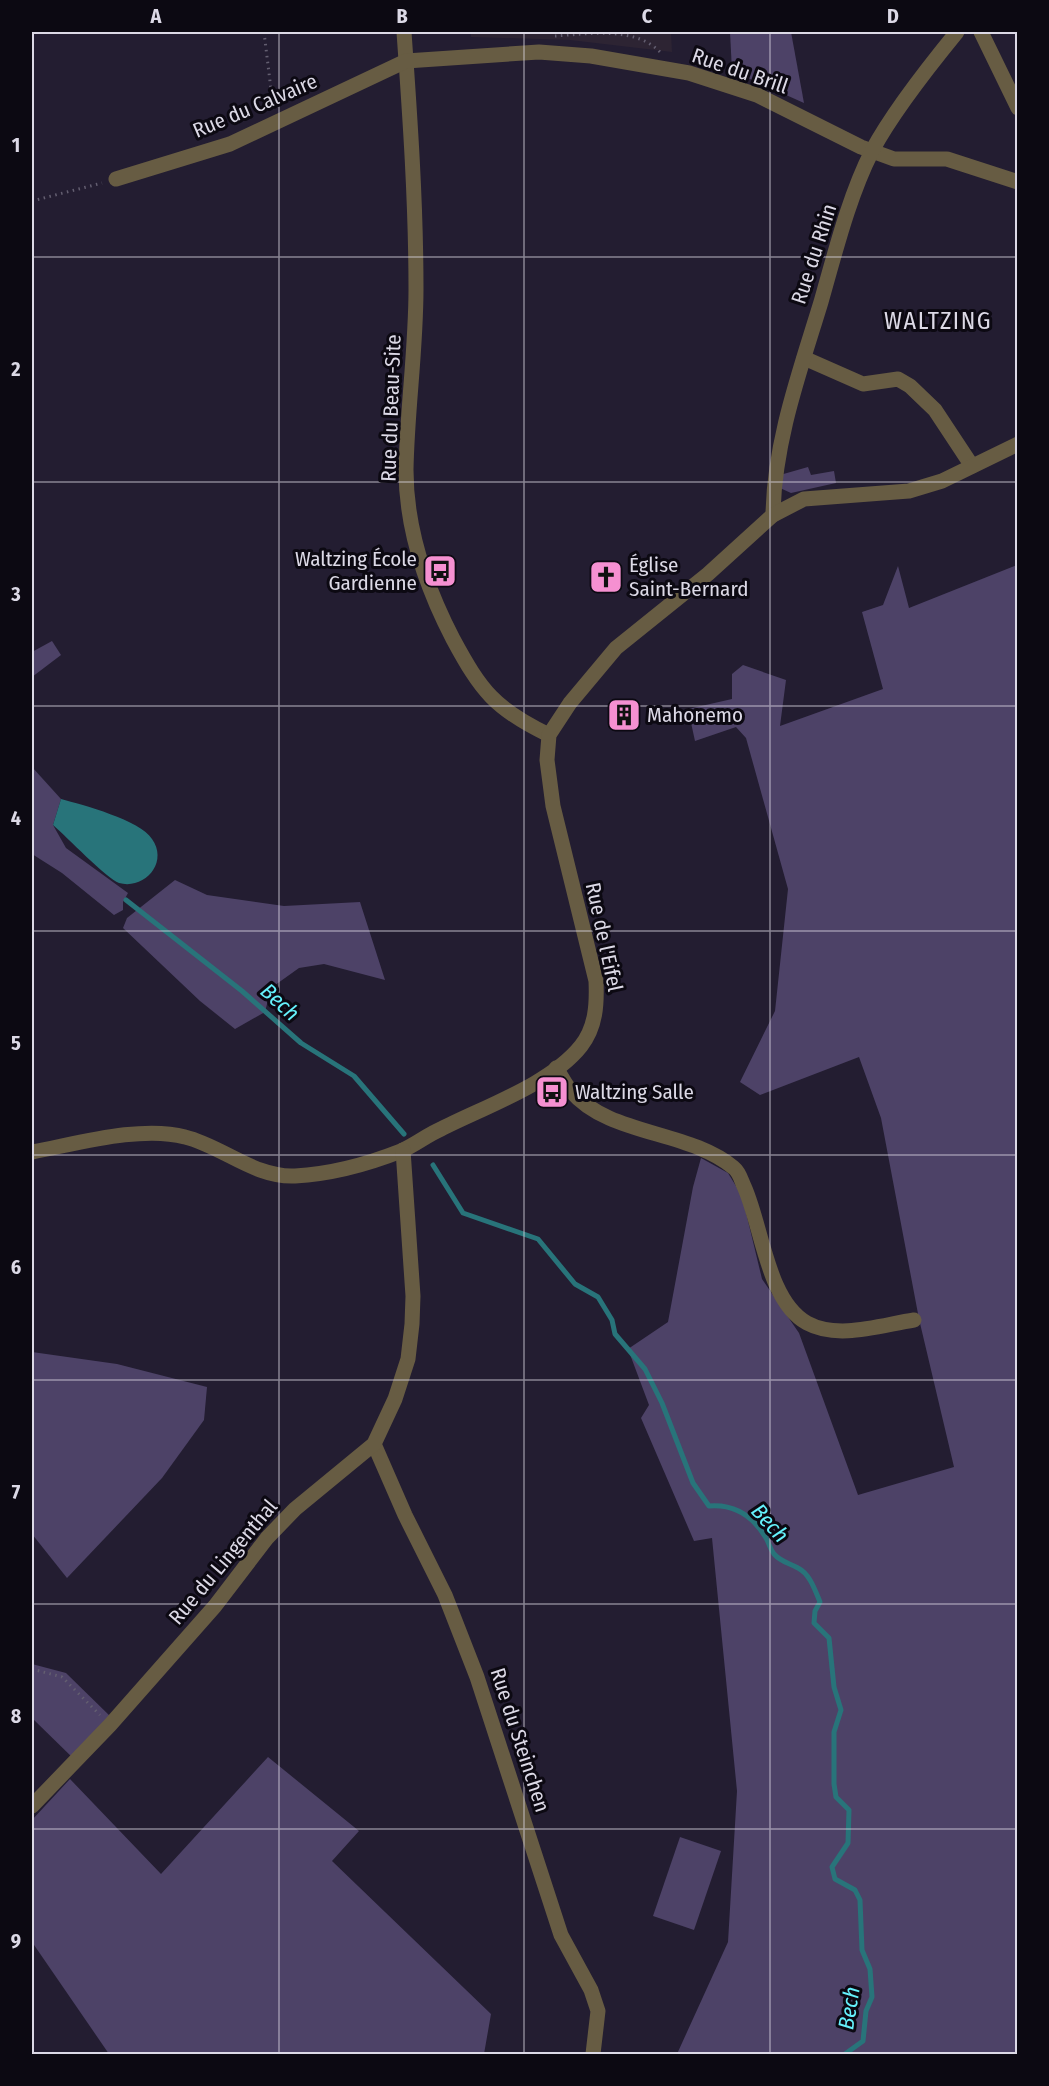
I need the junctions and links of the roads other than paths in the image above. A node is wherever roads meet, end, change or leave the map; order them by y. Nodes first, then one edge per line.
1 (404, 32) edge
2 (957, 32) edge
3 (981, 32) edge
4 (406, 61) junction
5 (1017, 108) edge
6 (872, 151) junction
7 (116, 179) road end
8 (1017, 182) edge
9 (804, 358) junction
10 (1017, 444) edge
11 (972, 466) junction
12 (773, 515) junction
13 (549, 735) junction
14 (556, 1068) junction
15 (403, 1150) junction
16 (32, 1152) edge
17 (914, 1320) dead end
18 (374, 1444) junction
19 (32, 1806) edge
20 (593, 2055) edge

1 - 4 street, Rue du Beau-Site
2 - 6 street, Rue du Rhin
3 - 5 street
4 - 6 street, Rue du Brill
4 - 7 street, Rue du Calvaire
4 - 13 street, Rue du Beau-Site
6 - 8 street, Rue du Brill
6 - 9 street, Rue du Rhin
9 - 11 street
9 - 12 street, Rue du Rhin
10 - 11 street
11 - 12 street
12 - 13 street
13 - 14 street, Rue de l'Eifel
14 - 15 street, Rue de l'Eifel
14 - 17 street
15 - 16 street, Rue de l'Eifel
15 - 18 street, Rue du Lingenthal
18 - 19 street, Rue du Lingenthal
18 - 20 street, Rue du Steinchen

